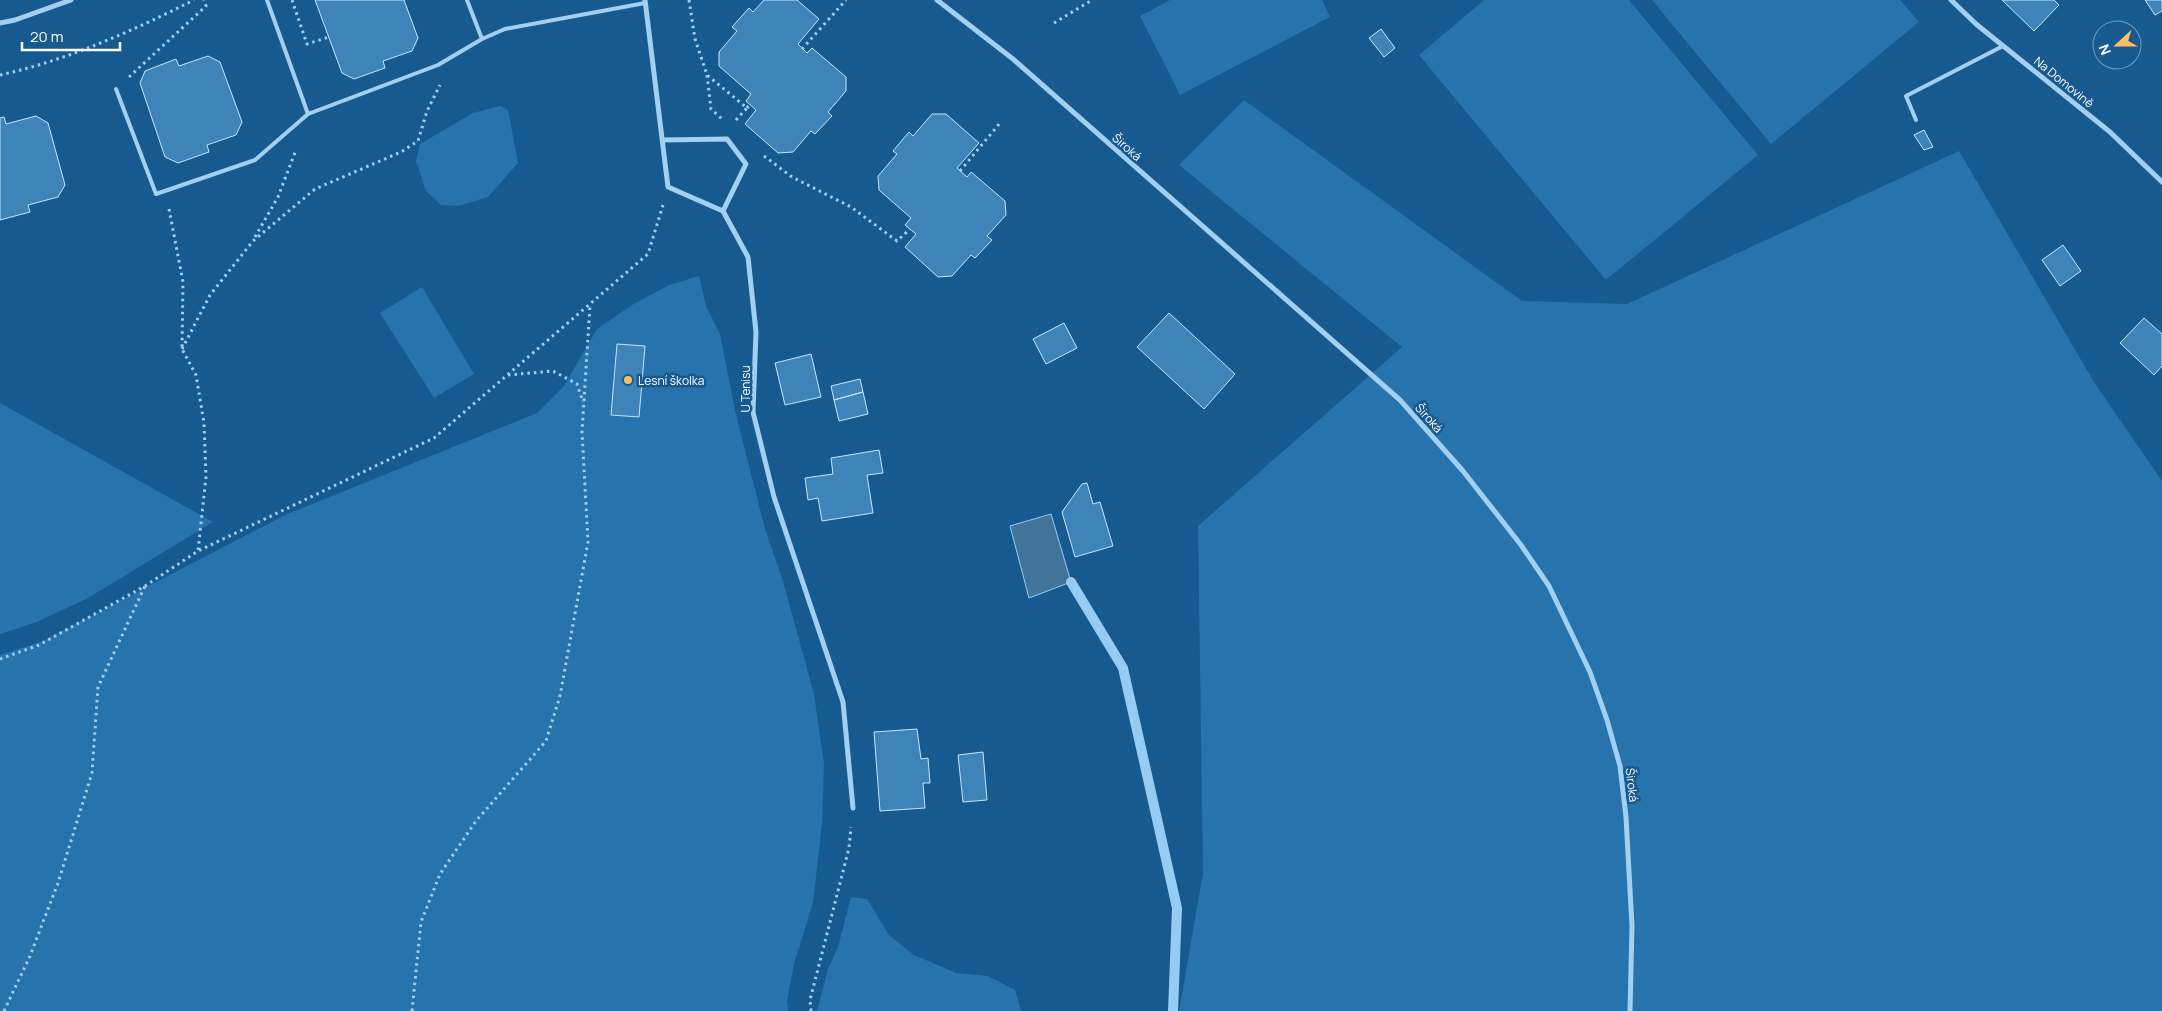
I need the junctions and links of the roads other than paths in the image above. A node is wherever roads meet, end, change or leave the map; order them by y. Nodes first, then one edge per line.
1 (71, 0) edge
2 (267, 0) edge
3 (467, 0) edge
4 (937, 0) edge
5 (1951, 0) edge
6 (645, 2) edge
7 (0, 23) edge
8 (482, 39) junction
9 (2003, 46) junction
10 (116, 89) road end
11 (308, 114) junction
12 (1916, 120) dead end
13 (663, 140) junction
14 (2162, 182) edge
15 (723, 211) junction
16 (853, 808) road end
17 (1630, 1011) edge

1 - 7 street
2 - 11 lane
3 - 8 lane
4 - 17 street, Široká
5 - 9 street, Na Domovině
6 - 8 lane
6 - 13 street
8 - 11 lane
9 - 12 lane
9 - 14 street, Na Domovině
10 - 11 lane
13 - 15 street
13 - 15 street
15 - 16 street, U Tenisu

